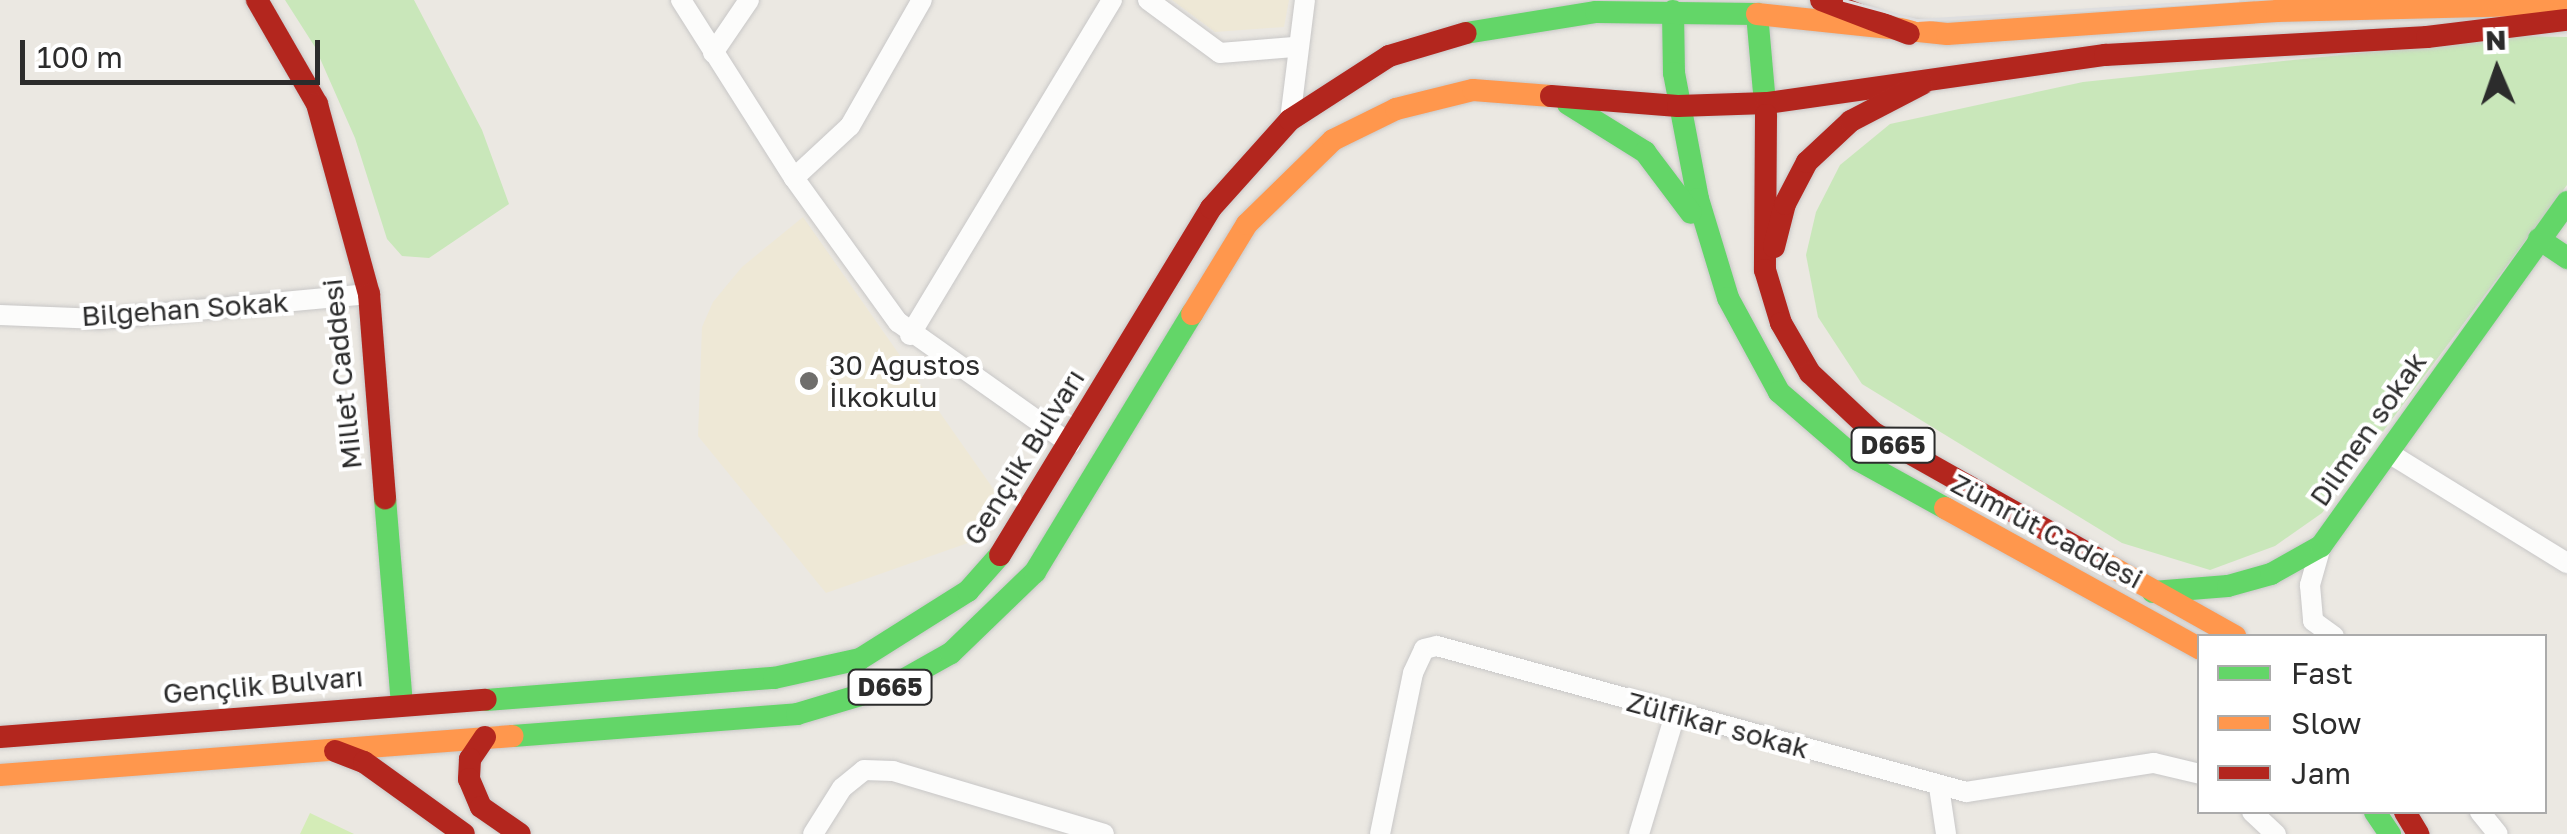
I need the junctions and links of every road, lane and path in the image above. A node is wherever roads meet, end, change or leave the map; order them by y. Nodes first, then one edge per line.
1 (257, 0) edge
2 (681, 0) edge
3 (749, 0) edge
4 (922, 0) edge
5 (1112, 0) edge
6 (1148, 0) edge
7 (1306, 0) edge
8 (1589, 0) edge
9 (1822, 0) edge
10 (2567, 4) edge
11 (1673, 12) junction
12 (1756, 14) junction
13 (1541, 18) junction
14 (2567, 20) edge
15 (1909, 34) junction
16 (1294, 47) junction
17 (712, 53) junction
18 (1922, 84) junction
19 (1504, 89) junction
20 (1767, 103) junction
21 (1678, 106) junction
22 (1290, 120) junction
23 (794, 178) junction
24 (2567, 202) edge
25 (2539, 239) junction
26 (1713, 252) junction
27 (2567, 258) edge
28 (369, 294) junction
29 (0, 315) edge
30 (1781, 323) junction
31 (910, 335) junction
32 (1070, 444) junction
33 (2392, 455) junction
34 (2321, 546) junction
35 (2567, 563) edge
36 (2154, 592) junction
37 (2230, 634) edge
38 (2331, 634) edge
39 (2197, 648) edge
40 (402, 704) junction
41 (1675, 715) junction
42 (485, 736) junction
43 (0, 737) edge
44 (324, 748) junction
45 (2197, 773) edge
46 (0, 775) edge
47 (1939, 787) junction
48 (2254, 814) edge
49 (2482, 814) edge
50 (464, 834) edge
51 (520, 834) edge
52 (812, 834) edge
53 (1104, 834) edge
54 (1380, 834) edge
55 (1640, 834) edge
56 (1946, 834) edge
57 (2276, 834) edge
58 (2498, 834) edge

1 - 28 main road, Millet Caddesi
2 - 17 street
3 - 17 street
4 - 23 street
5 - 31 street
6 - 16 street
7 - 16 street
8 - 13 main road
9 - 15 main road
10 - 15 main road
11 - 12 main road, D665
11 - 13 main road, Gençlik Bulvarı / D665
11 - 21 main road, Zümrüt Caddesi
12 - 15 main road
12 - 20 main road, D665
13 - 22 main road, Gençlik Bulvarı / D665
14 - 18 main road
16 - 22 street
17 - 23 street
18 - 20 main road
18 - 30 main road
19 - 21 main road
19 - 26 main road
19 - 42 main road, D665
20 - 21 main road
20 - 30 main road, D665
21 - 26 main road, Zümrüt Caddesi
22 - 32 main road, Gençlik Bulvarı / D665
23 - 31 street
24 - 25 main road, Dilmen sokak
25 - 27 main road
25 - 33 main road, Dilmen sokak
26 - 39 main road, Zümrüt Caddesi / D665
28 - 29 street, Bilgehan Sokak
28 - 40 main road, Millet Caddesi
30 - 36 main road, D665
31 - 32 street
32 - 40 main road, Gençlik Bulvarı / D665
33 - 34 main road, Dilmen sokak
33 - 35 street
34 - 36 main road, Dilmen sokak
34 - 38 street
36 - 37 main road, D665
40 - 43 main road, Gençlik Bulvarı / D665
41 - 47 street, Zülfikar sokak
41 - 54 street, Zülfikar sokak
41 - 55 street
42 - 44 main road, D665
42 - 51 main road
44 - 46 main road, D665
44 - 50 main road
45 - 47 street, Zülfikar sokak
47 - 56 street
48 - 57 street
49 - 58 street
52 - 53 street

